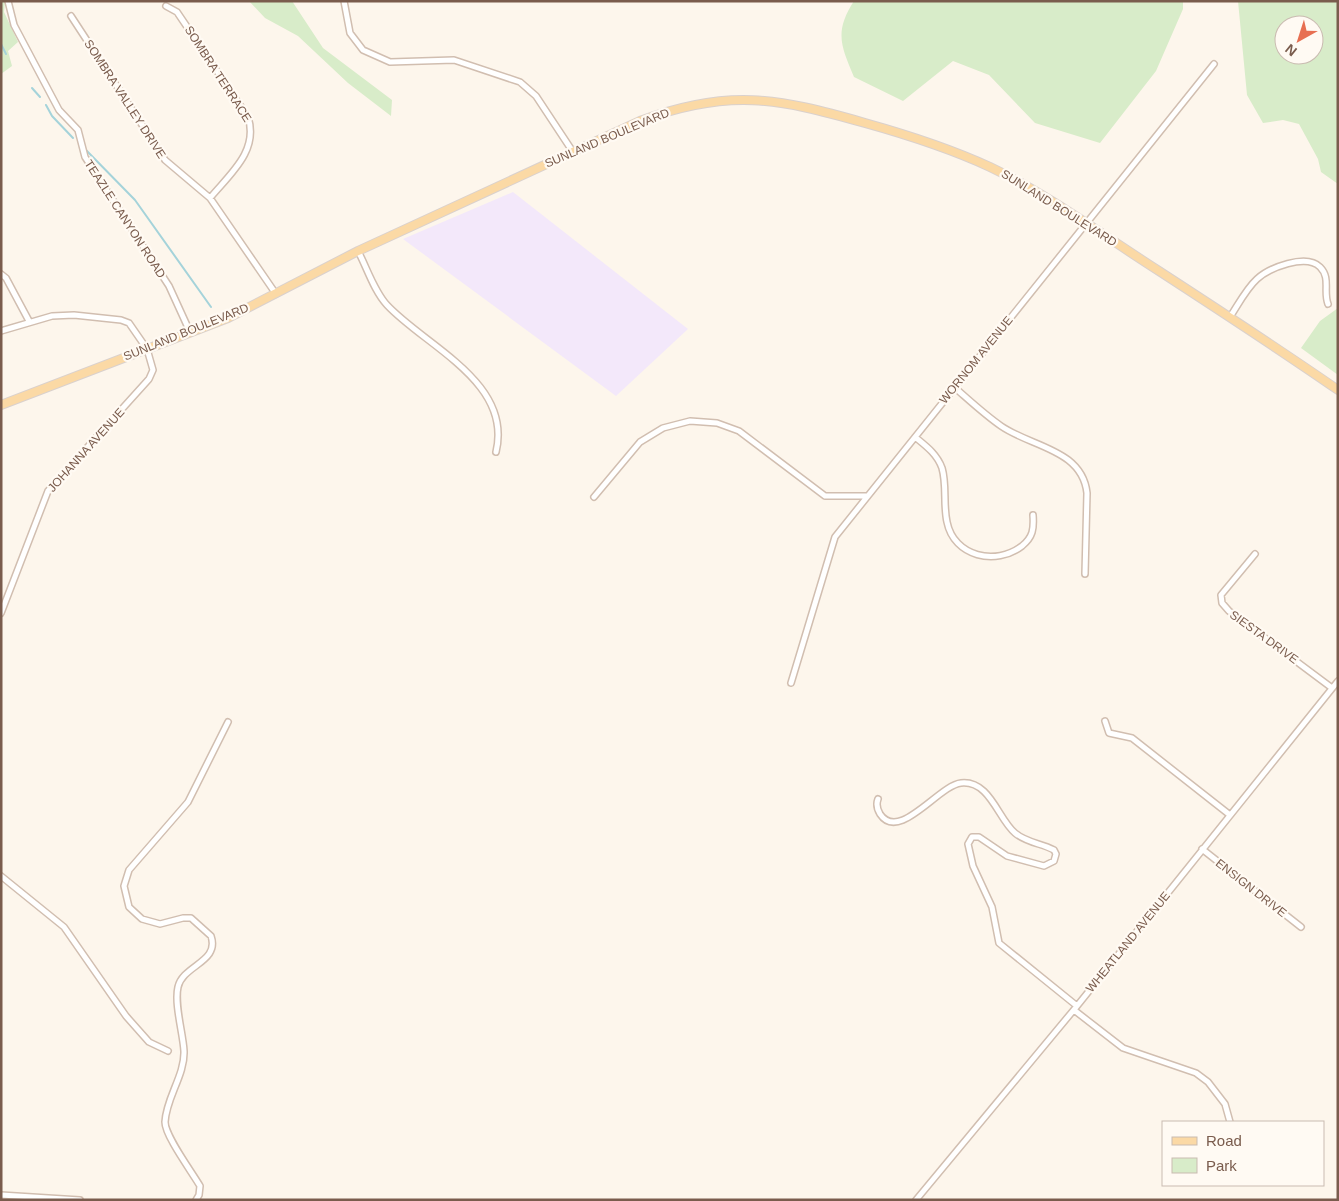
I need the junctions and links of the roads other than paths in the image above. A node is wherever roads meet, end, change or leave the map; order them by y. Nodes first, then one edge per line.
1 (8, 1) edge
2 (344, 1) edge
3 (166, 6) dead end
4 (71, 16) dead end
5 (1214, 64) dead end
6 (573, 152) junction
7 (210, 198) junction
8 (1086, 224) junction
9 (358, 251) junction
10 (1, 274) edge
11 (276, 294) junction
12 (1328, 304) dead end
13 (1230, 317) junction
14 (29, 321) junction
15 (1, 331) edge
16 (190, 332) junction
17 (147, 348) junction
18 (954, 387) junction
19 (1338, 390) edge
20 (1, 405) edge
21 (915, 437) junction
22 (496, 452) dead end
23 (867, 496) junction
24 (594, 497) dead end
25 (1033, 516) dead end
26 (1256, 554) dead end
27 (1085, 574) dead end
28 (1, 613) edge
29 (791, 682) dead end
30 (1338, 682) edge
31 (1332, 688) junction
32 (1105, 721) dead end
33 (228, 722) dead end
34 (878, 799) dead end
35 (1230, 815) junction
36 (1202, 849) junction
37 (1, 876) edge
38 (1301, 927) dead end
39 (1075, 1008) junction
40 (168, 1051) dead end
41 (1230, 1121) edge
42 (1, 1195) edge
43 (80, 1200) edge
44 (196, 1200) edge
45 (916, 1200) edge

1 - 16 street, TEAZLE CANYON ROAD
2 - 6 street
3 - 7 street, SOMBRA TERRACE
4 - 7 street, SOMBRA VALLEY DRIVE
5 - 8 street, WORNOM AVENUE
6 - 8 main road, SUNLAND BOULEVARD
6 - 9 main road, SUNLAND BOULEVARD
7 - 11 street, SOMBRA VALLEY DRIVE
8 - 13 main road, SUNLAND BOULEVARD
8 - 18 street, WORNOM AVENUE
9 - 11 main road, SUNLAND BOULEVARD
9 - 22 street
10 - 14 street
11 - 16 main road, SUNLAND BOULEVARD
12 - 13 street
13 - 19 main road, SUNLAND BOULEVARD
14 - 15 street
14 - 17 street
16 - 17 main road, SUNLAND BOULEVARD
17 - 20 main road, SUNLAND BOULEVARD
17 - 28 street, JOHANNA AVENUE
18 - 21 street, WORNOM AVENUE
18 - 27 street
21 - 23 street, WORNOM AVENUE
21 - 25 street
23 - 24 street
23 - 29 street, WORNOM AVENUE
26 - 31 street, SIESTA DRIVE
30 - 31 street, WHEATLAND AVENUE
31 - 35 street, WHEATLAND AVENUE
32 - 35 street
33 - 44 street
34 - 39 street
35 - 36 street, WHEATLAND AVENUE
36 - 38 street, ENSIGN DRIVE
36 - 39 street, WHEATLAND AVENUE
37 - 40 street
39 - 41 street
39 - 45 street, WHEATLAND AVENUE
42 - 43 street

